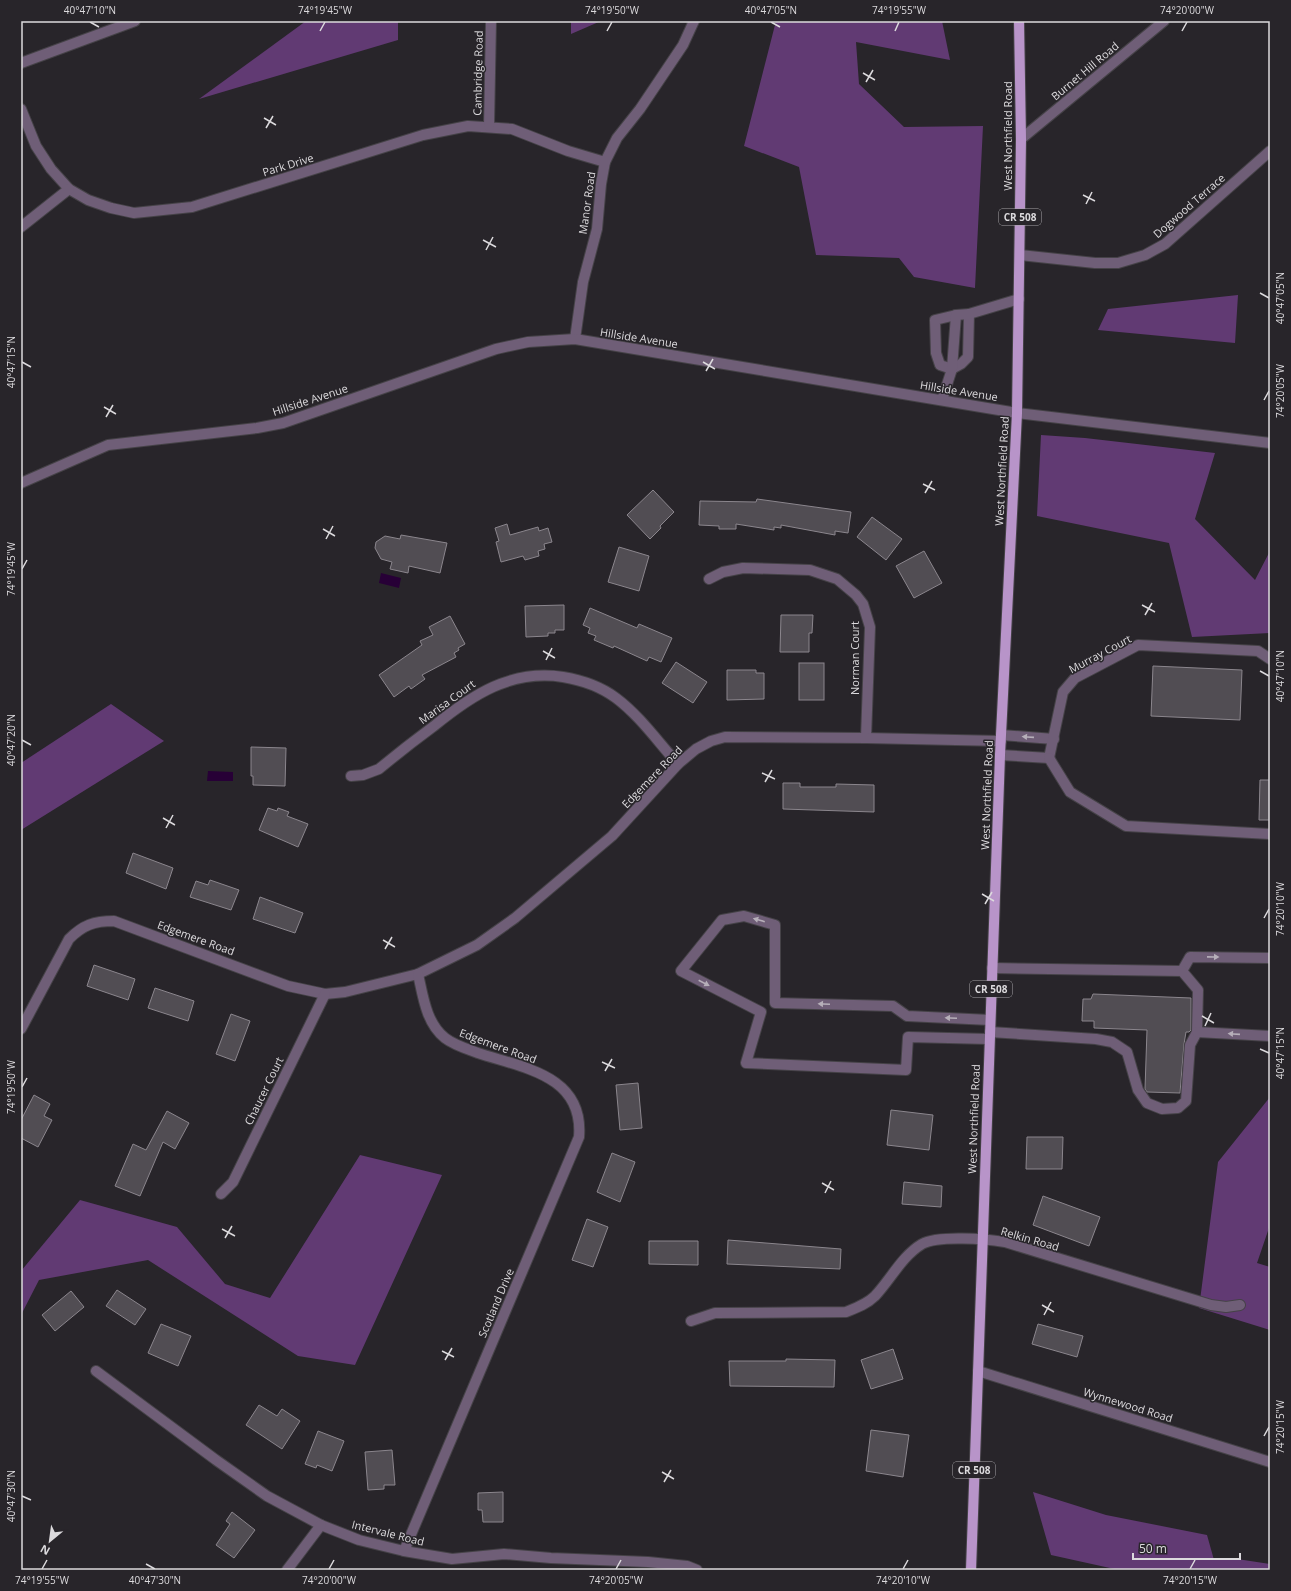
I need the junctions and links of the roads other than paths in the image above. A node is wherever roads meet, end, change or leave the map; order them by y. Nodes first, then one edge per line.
1 (135, 21) edge
2 (491, 21) edge
3 (694, 21) edge
4 (1019, 21) edge
5 (1164, 21) edge
6 (21, 63) edge
7 (21, 109) edge
8 (489, 126) junction
9 (1021, 139) junction
10 (1270, 151) edge
11 (605, 162) junction
12 (69, 189) junction
13 (21, 227) edge
14 (1020, 255) junction
15 (1019, 298) junction
16 (969, 314) junction
17 (956, 315) junction
18 (575, 340) junction
19 (952, 369) junction
20 (942, 400) junction
21 (1017, 413) junction
22 (1270, 443) edge
23 (21, 482) edge
24 (709, 579) dead end
25 (1270, 660) edge
26 (866, 738) junction
27 (1001, 738) junction
28 (1054, 739) junction
29 (1000, 755) junction
30 (1049, 758) junction
31 (678, 764) junction
32 (351, 776) dead end
33 (1270, 834) edge
34 (1270, 958) edge
35 (992, 968) junction
36 (1182, 971) junction
37 (418, 974) junction
38 (325, 994) junction
39 (990, 1020) junction
40 (21, 1029) edge
41 (1197, 1032) junction
42 (990, 1036) junction
43 (1270, 1036) edge
44 (543, 1075) joint
45 (220, 1194) dead end
46 (982, 1239) junction
47 (1240, 1305) dead end
48 (691, 1321) dead end
49 (96, 1371) dead end
50 (978, 1371) junction
51 (1270, 1462) edge
52 (321, 1525) junction
53 (404, 1551) junction
54 (287, 1570) edge
55 (697, 1570) edge
56 (971, 1570) edge

1 - 6 street
2 - 8 street, Cambridge Road
3 - 11 street, Manor Road
4 - 9 main road, West Northfield Road / CR 508
5 - 9 street, Burnet Hill Road
7 - 12 street, Park Drive
8 - 11 street, Park Drive
8 - 12 street, Park Drive
9 - 14 main road, West Northfield Road / CR 508
10 - 14 street, Dogwood Terrace
11 - 18 street, Manor Road
12 - 13 street
14 - 15 main road, West Northfield Road / CR 508
15 - 16 street
15 - 21 main road, West Northfield Road / CR 508
16 - 17 street
16 - 19 street
17 - 19 street
17 - 19 street
18 - 20 street, Hillside Avenue
18 - 23 street, Hillside Avenue
19 - 20 street
20 - 21 street, Hillside Avenue
21 - 22 street, Hillside Avenue
21 - 27 main road, West Northfield Road / CR 508
24 - 26 street, Norman Court
25 - 28 street, Murray Court
26 - 27 street, Edgemere Road
26 - 31 street, Edgemere Road
28 -> 27 street, Edgemere Road
27 - 29 main road, West Northfield Road / CR 508
28 - 30 street, Murray Court
29 - 30 street
29 - 35 main road, West Northfield Road / CR 508
30 - 33 street
31 - 32 street, Marisa Court
31 - 37 street, Edgemere Road
36 -> 34 street
35 - 36 street
35 - 39 main road, West Northfield Road / CR 508
36 - 41 street
37 - 38 street, Edgemere Road
37 - 44 street, Edgemere Road
38 - 40 street, Edgemere Road
38 - 45 street, Chaucer Court
39 - 42 main road, West Northfield Road / CR 508
39 -> 42 street
41 - 42 street
43 -> 41 street
42 - 46 main road, West Northfield Road / CR 508
44 - 53 street, Scotland Drive
46 - 47 street, Relkin Road
46 - 48 street, Relkin Road
46 - 50 main road, West Northfield Road / CR 508
49 - 52 street, Intervale Road
50 - 51 street, Wynnewood Road
50 - 56 main road, West Northfield Road / CR 508
52 - 53 street, Intervale Road
52 - 54 street
53 - 55 street, Intervale Road

